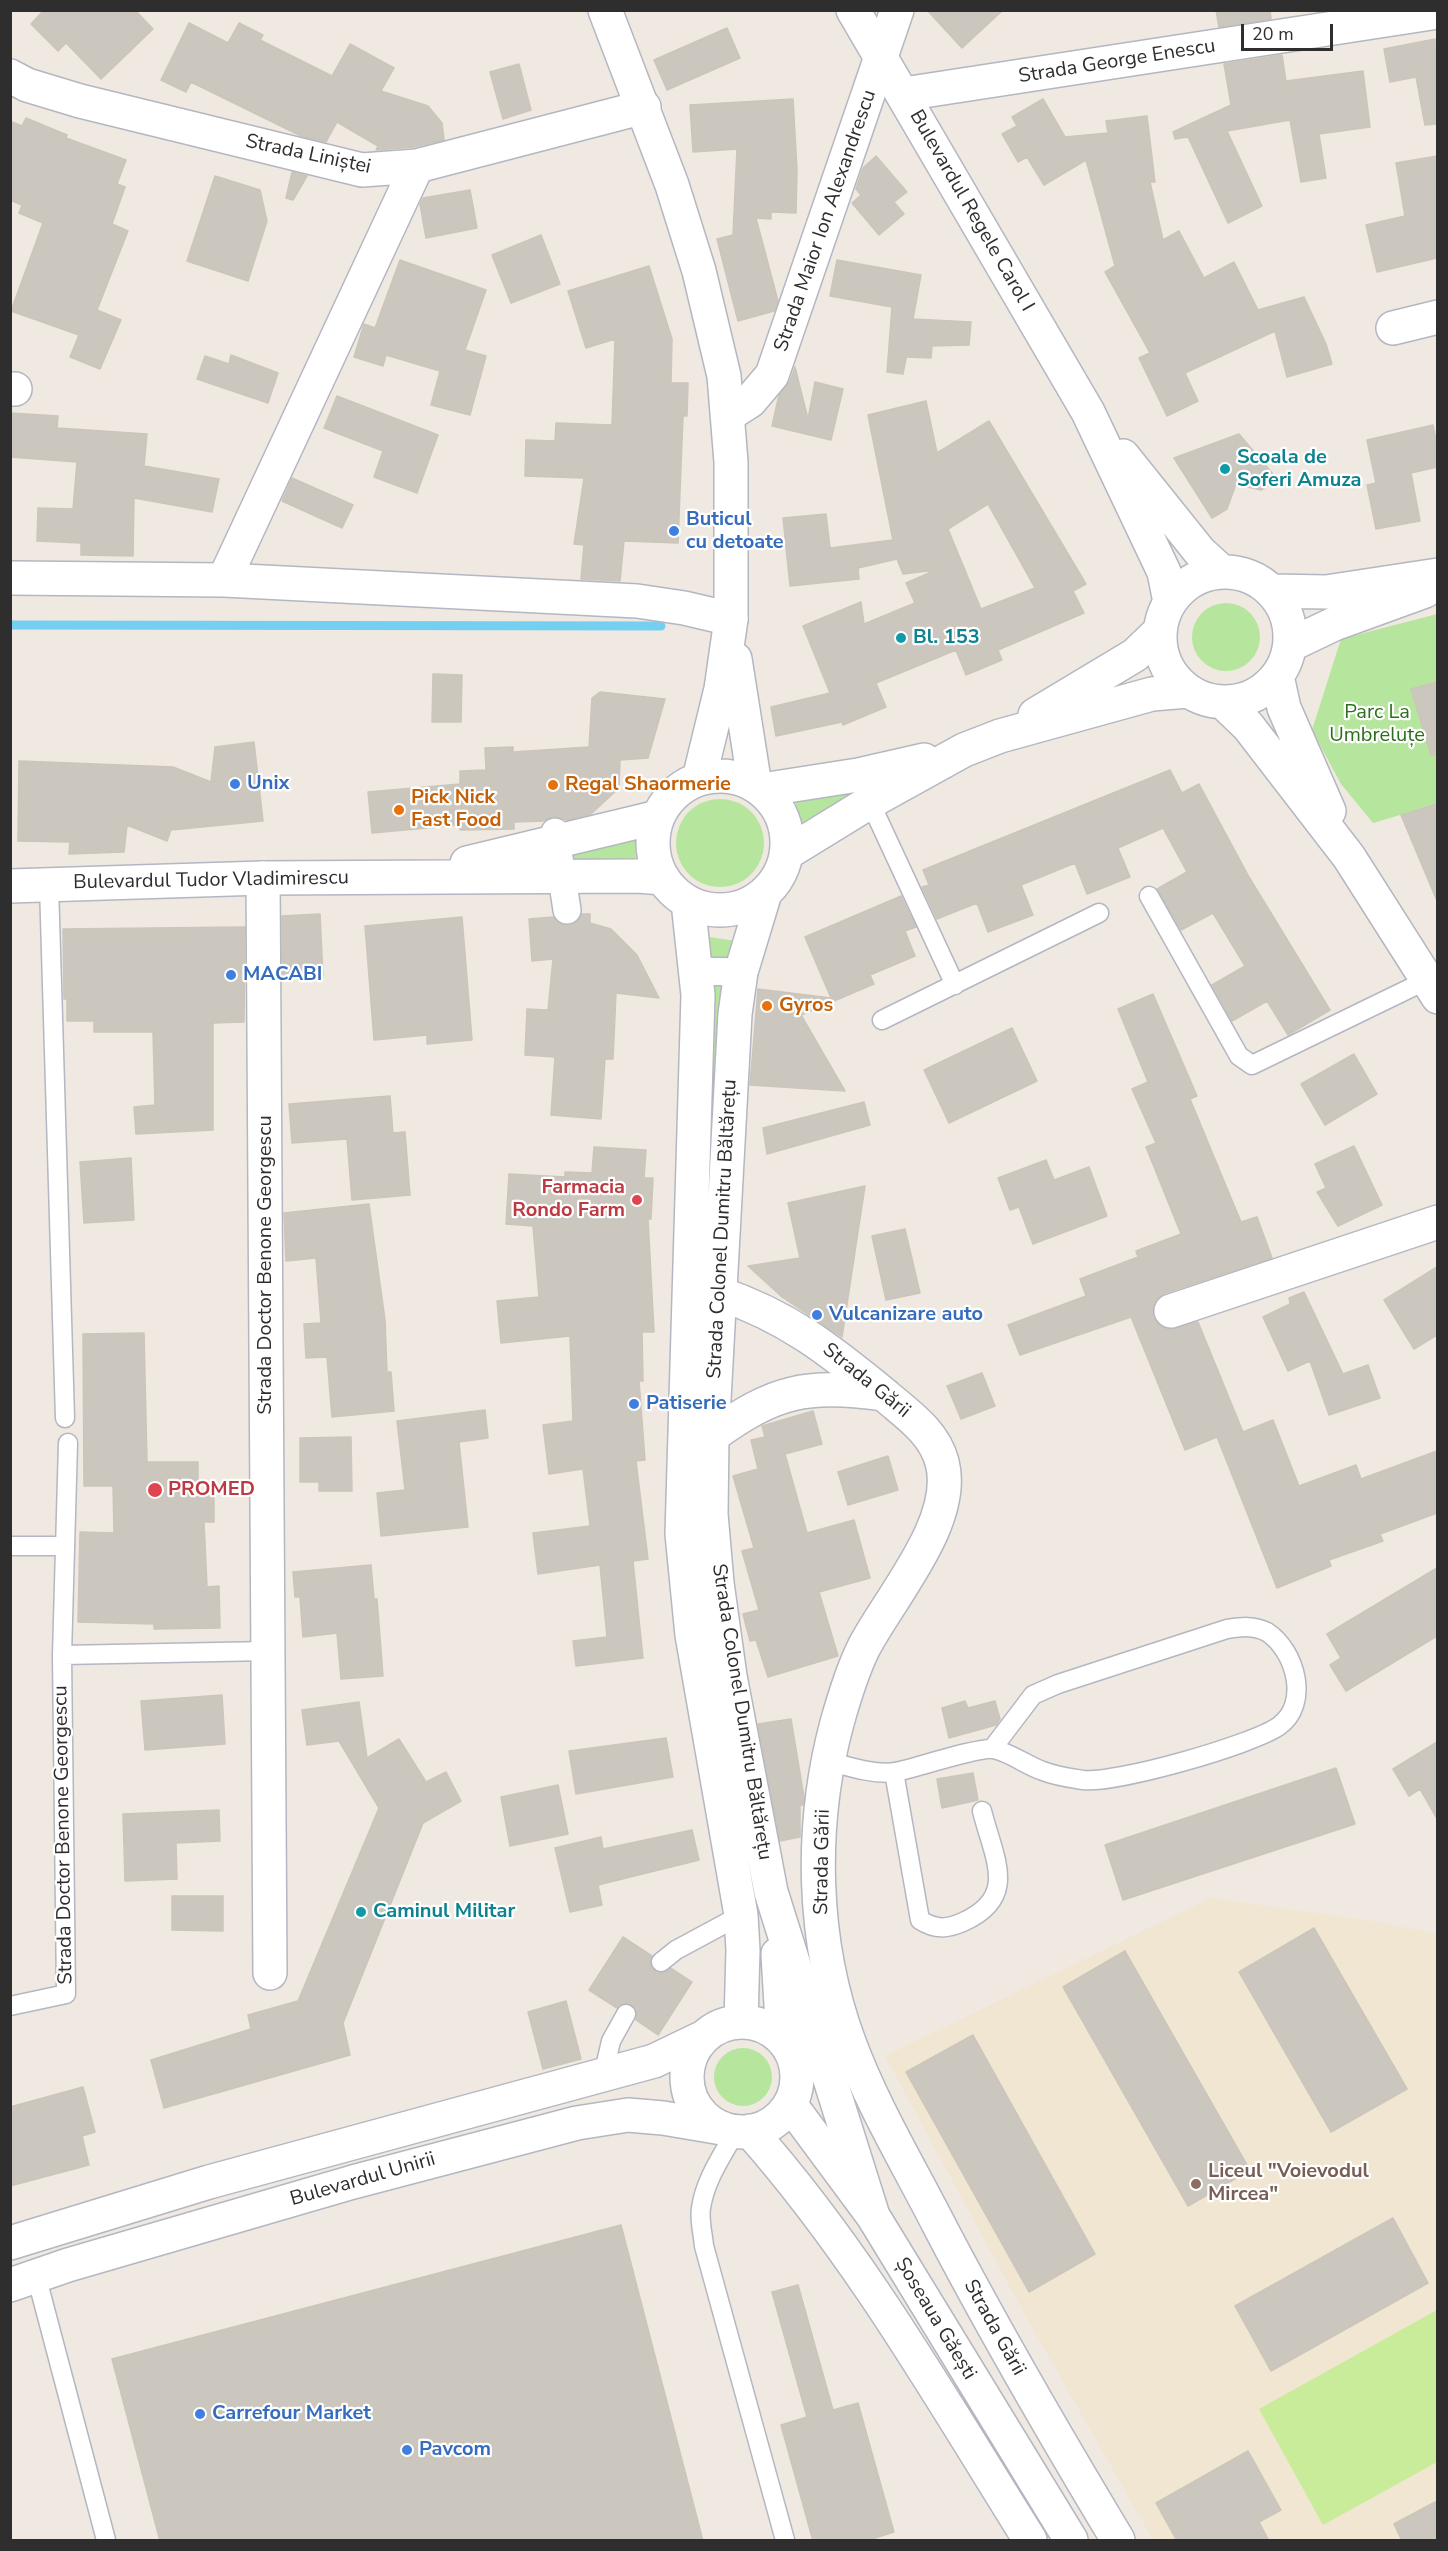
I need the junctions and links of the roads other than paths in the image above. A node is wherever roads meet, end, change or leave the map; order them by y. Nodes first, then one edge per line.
1 (605, 10) edge
2 (853, 10) edge
3 (897, 10) edge
4 (1437, 12) edge
5 (882, 59) junction
6 (10, 76) edge
7 (904, 94) junction
8 (644, 107) junction
9 (417, 166) junction
10 (1437, 317) edge
11 (1394, 328) dead end
12 (1088, 412) junction
13 (728, 415) junction
14 (1222, 572) junction
15 (1437, 575) edge
16 (10, 578) edge
17 (224, 580) junction
18 (1437, 586) edge
19 (1272, 591) junction
20 (1165, 617) junction
21 (731, 622) junction
22 (1290, 645) junction
23 (1277, 676) junction
24 (1188, 691) junction
25 (1223, 702) junction
26 (1000, 736) junction
27 (964, 750) junction
28 (699, 779) junction
29 (759, 788) junction
30 (870, 802) junction
31 (658, 817) junction
32 (556, 837) junction
33 (787, 853) junction
34 (1349, 856) junction
35 (562, 875) junction
36 (411, 876) junction
37 (263, 878) junction
38 (663, 878) junction
39 (49, 885) junction
40 (10, 886) edge
41 (765, 894) junction
42 (1149, 896) dead end
43 (688, 902) junction
44 (567, 910) dead end
45 (1099, 913) dead end
46 (696, 971) junction
47 (741, 972) junction
48 (955, 985) junction
49 (1432, 989) edge
50 (882, 1020) dead end
51 (1437, 1222) edge
52 (718, 1293) junction
53 (1171, 1311) dead end
54 (883, 1394) junction
55 (65, 1418) dead end
56 (712, 1436) junction
57 (68, 1443) dead end
58 (10, 1546) edge
59 (64, 1546) junction
60 (269, 1651) junction
61 (62, 1655) junction
62 (992, 1749) junction
63 (829, 1761) junction
64 (894, 1772) junction
65 (982, 1811) dead end
66 (771, 1892) junction
67 (741, 1915) junction
68 (662, 1962) dead end
69 (270, 1973) dead end
70 (10, 2006) edge
71 (626, 2014) dead end
72 (741, 2022) junction
73 (704, 2037) junction
74 (783, 2039) junction
75 (603, 2076) junction
76 (790, 2104) junction
77 (736, 2130) junction
78 (873, 2216) junction
79 (10, 2243) edge
80 (23, 2280) edge
81 (106, 2541) edge
82 (784, 2541) edge
83 (1030, 2541) edge
84 (1071, 2541) edge
85 (1118, 2541) edge

1 - 8 main road
2 - 5 main road, Bulevardul Regele Carol I
3 - 5 main road, Strada Maior Ion Alexandrescu
4 - 7 main road, Strada George Enescu
5 - 7 main road, Bulevardul Regele Carol I
5 - 13 main road, Strada Maior Ion Alexandrescu
6 - 9 main road, Strada Liniștei
7 - 12 main road, Bulevardul Regele Carol I
8 - 9 main road, Strada Liniștei
8 - 13 main road
9 - 17 main road
10 - 11 main road
12 - 14 main road, Bulevardul Regele Carol I
12 - 20 main road, Bulevardul Regele Carol I
13 - 21 main road
14 - 19 main road
14 - 20 main road
15 - 19 main road
16 - 17 main road
17 - 21 main road
18 - 22 main road
19 - 22 main road
20 - 24 main road
20 - 26 main road
21 - 28 main road
21 - 29 main road
22 - 23 main road
23 - 25 main road
23 - 34 main road
24 - 25 main road
24 - 26 main road
25 - 34 main road
26 - 27 main road
27 - 29 main road
27 - 30 main road
28 - 29 main road
28 - 31 main road
29 - 33 main road
30 - 33 main road
30 - 48 lane
31 - 32 main road, Bulevardul Tudor Vladimirescu
31 - 38 main road
32 - 35 street
32 - 36 main road, Bulevardul Tudor Vladimirescu
33 - 41 main road
34 - 49 main road
35 - 36 main road, Bulevardul Tudor Vladimirescu
35 - 38 main road, Bulevardul Tudor Vladimirescu
35 - 44 street
36 - 37 main road, Bulevardul Tudor Vladimirescu
37 - 39 main road, Bulevardul Tudor Vladimirescu
37 - 60 main road, Strada Doctor Benone Georgescu
38 - 43 main road
39 - 40 main road, Bulevardul Tudor Vladimirescu
39 - 55 lane
41 - 43 main road
41 - 47 main road, Strada Colonel Dumitru Băltărețu
42 - 49 lane
43 - 46 main road, Strada Colonel Dumitru Băltărețu
45 - 48 lane
46 - 47 street
46 - 67 main road, Strada Colonel Dumitru Băltărețu
47 - 52 main road, Strada Colonel Dumitru Băltărețu
48 - 50 lane
51 - 53 main road
52 - 54 main road, Strada Gării
52 - 56 main road, Strada Colonel Dumitru Băltărețu
54 - 56 main road
54 - 63 main road, Strada Gării
56 - 66 main road, Strada Colonel Dumitru Băltărețu
57 - 59 lane, Strada Doctor Benone Georgescu
58 - 59 lane
59 - 61 lane, Strada Doctor Benone Georgescu
60 - 61 lane
60 - 69 main road, Strada Doctor Benone Georgescu
61 - 70 lane, Strada Doctor Benone Georgescu
62 - 62 lane
62 - 64 lane
63 - 64 lane
63 - 85 main road, Strada Gării
64 - 65 lane
66 - 74 main road
66 - 78 main road, Strada Colonel Dumitru Băltărețu
67 - 68 lane
67 - 72 main road, Strada Colonel Dumitru Băltărețu
71 - 75 lane
72 - 73 main road
72 - 74 main road
73 - 75 main road, Bulevardul Unirii
73 - 77 main road
74 - 76 main road
75 - 79 main road, Bulevardul Unirii
76 - 77 main road
76 - 78 main road, Șoseaua Găești
77 - 80 main road, Bulevardul Unirii
77 - 82 lane
77 - 83 main road, Șoseaua Găești
78 - 84 main road, Șoseaua Găești
80 - 81 lane

